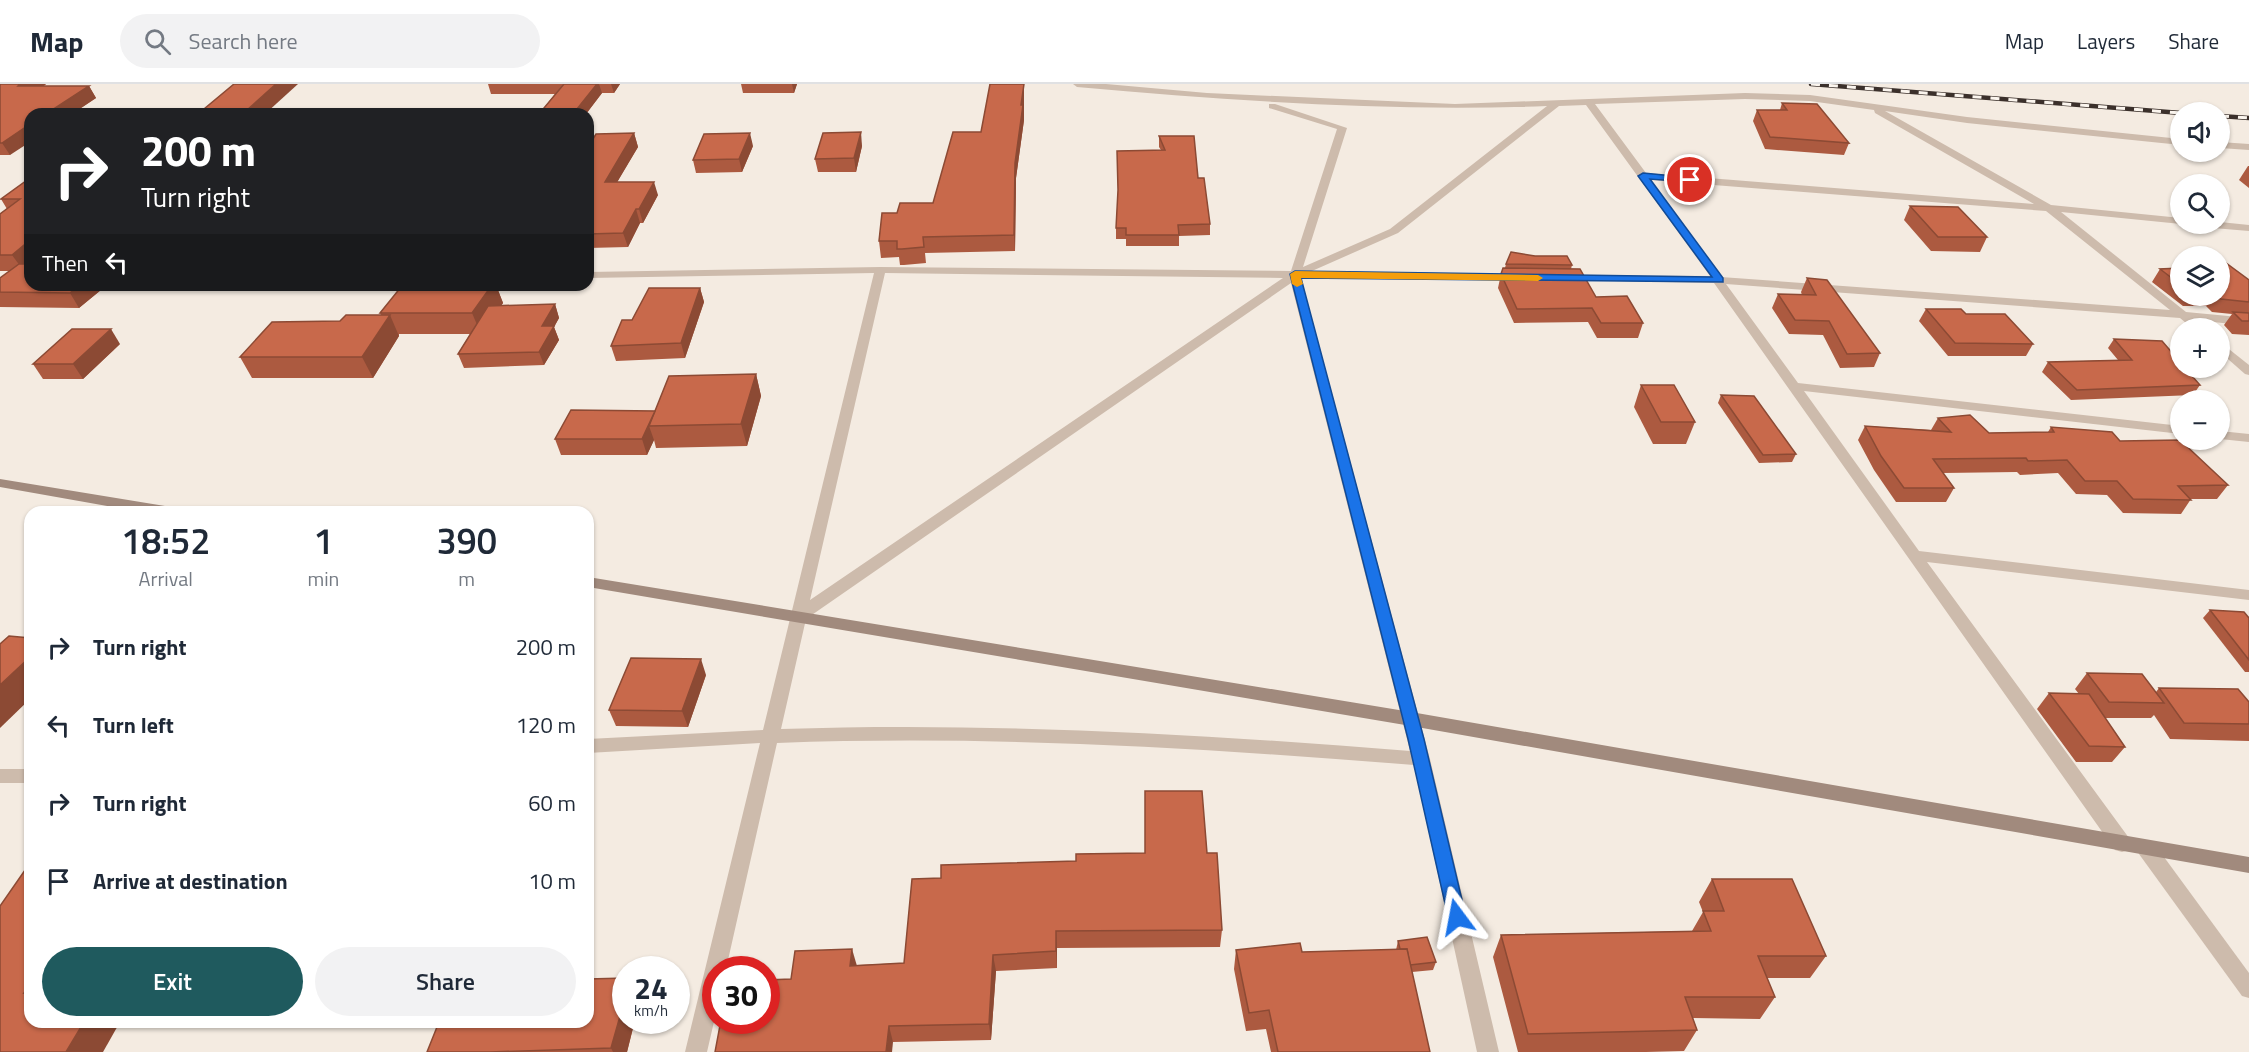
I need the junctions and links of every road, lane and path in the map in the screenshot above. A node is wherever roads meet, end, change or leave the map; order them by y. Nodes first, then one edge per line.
1 (1077, 84) edge
2 (1249, 99) junction
3 (1589, 102) junction
4 (1557, 103) junction
5 (1871, 106) junction
6 (2170, 140) edge
7 (2230, 146) edge
8 (2249, 147) edge
9 (1643, 176) junction
10 (2049, 208) junction
11 (2170, 221) edge
12 (2230, 226) edge
13 (2249, 228) edge
14 (880, 270) junction
15 (1295, 274) junction
16 (594, 275) edge
17 (1531, 278) edge
18 (1554, 278) edge
19 (1719, 280) junction
20 (2183, 315) junction
21 (2187, 318) edge
22 (2249, 322) edge
23 (2230, 355) edge
24 (2249, 371) edge
25 (1792, 386) junction
26 (2170, 429) edge
27 (2230, 436) edge
28 (2249, 438) edge
29 (0, 483) edge
30 (136, 506) edge
31 (1914, 555) junction
32 (594, 583) edge
33 (2249, 595) edge
34 (797, 617) junction
35 (1411, 718) junction
36 (769, 735) junction
37 (594, 746) edge
38 (1421, 759) junction
39 (0, 776) edge
40 (24, 776) edge
41 (2122, 844) junction
42 (2146, 848) junction
43 (2249, 865) edge
44 (2249, 989) edge
45 (696, 1052) edge
46 (1488, 1052) edge

1 - 2 street
2 - 4 street
2 - 15 street
3 - 4 street
3 - 5 street
3 - 9 street
4 - 15 street
5 - 6 street
5 - 10 street
7 - 8 street
9 - 10 street
9 - 19 street
10 - 11 street
10 - 20 street
12 - 13 street
14 - 15 street
14 - 16 street
14 - 34 street
15 - 17 street
15 - 34 street
15 - 35 street
18 - 19 street
19 - 20 street
19 - 25 street
20 - 21 street
20 - 22 street
23 - 24 street
25 - 26 street
25 - 31 street
27 - 28 street
29 - 30 street
31 - 33 street
31 - 41 street
32 - 34 street
34 - 35 street
34 - 36 street
35 - 38 street
35 - 41 street
36 - 37 street
36 - 38 street
36 - 45 street
38 - 46 street
39 - 40 street
41 - 42 street
42 - 43 street
42 - 44 street

